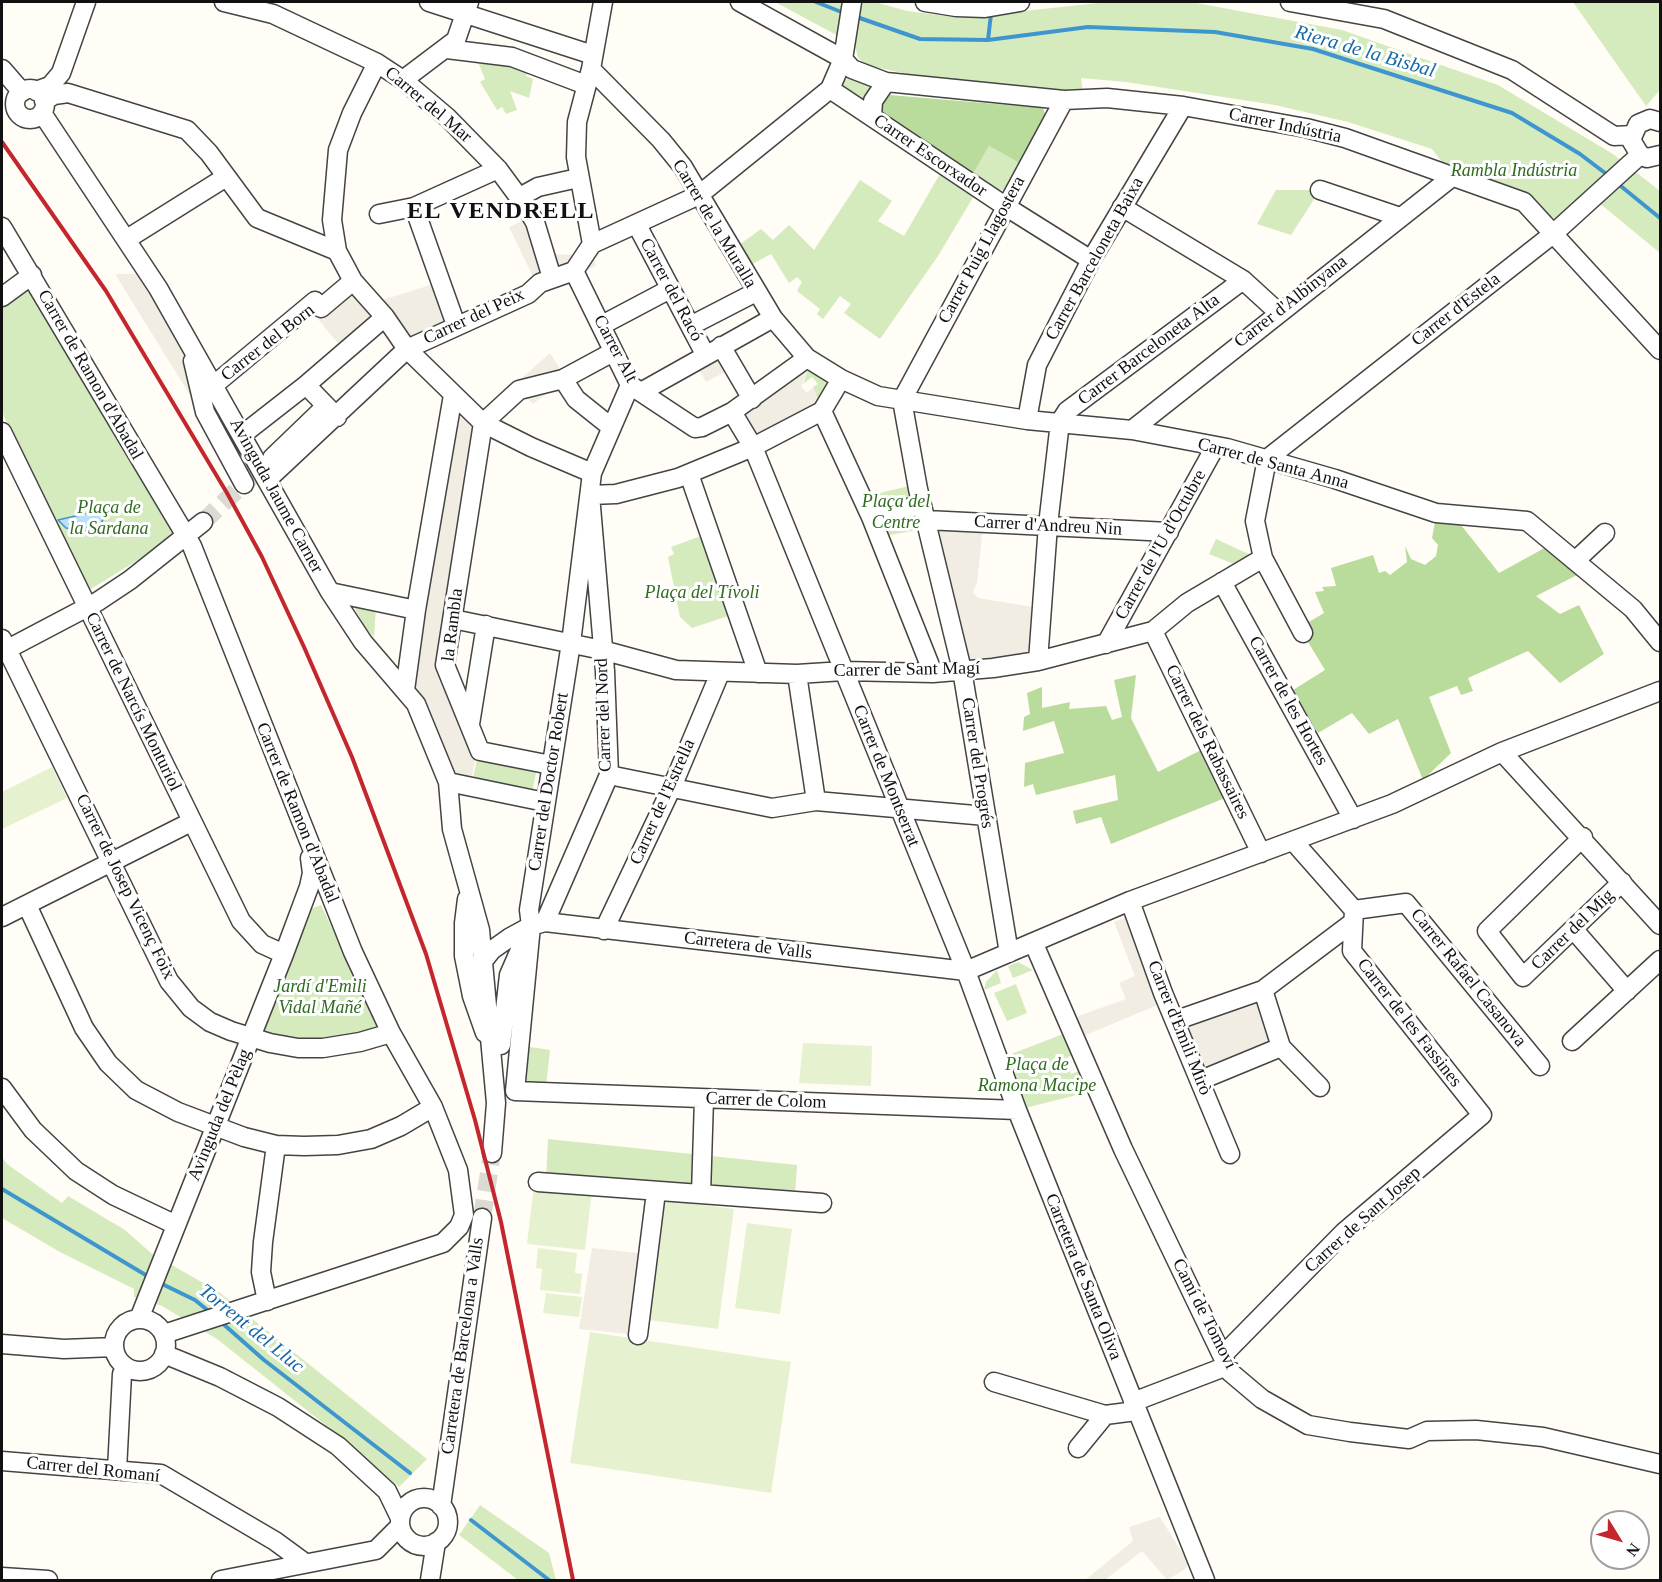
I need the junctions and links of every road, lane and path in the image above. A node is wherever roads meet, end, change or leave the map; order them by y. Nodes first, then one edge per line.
1 (86, 2) edge
2 (224, 2) edge
3 (429, 2) edge
4 (603, 2) edge
5 (740, 2) edge
6 (852, 2) edge
7 (925, 2) edge
8 (1020, 2) edge
9 (1290, 2) edge
10 (985, 5) edge
11 (468, 7) edge
12 (447, 49) junction
13 (845, 52) junction
14 (377, 63) junction
15 (2, 69) edge
16 (590, 70) junction
17 (62, 73) junction
18 (404, 81) junction
19 (886, 82) junction
20 (830, 89) junction
21 (68, 93) junction
22 (36, 99) junction
23 (1064, 100) junction
24 (1183, 106) junction
25 (872, 117) junction
26 (1660, 122) edge
27 (1632, 135) junction
28 (1660, 155) edge
29 (1635, 159) junction
30 (498, 169) junction
31 (226, 177) junction
32 (1452, 177) junction
33 (579, 178) junction
34 (1320, 190) dead end
35 (530, 192) junction
36 (699, 195) junction
37 (1005, 206) junction
38 (414, 207) junction
39 (1122, 207) junction
40 (379, 214) dead end
41 (1400, 217) junction
42 (637, 225) junction
43 (2, 227) edge
44 (1553, 234) junction
45 (127, 239) junction
46 (8, 245) edge
47 (590, 247) junction
48 (337, 251) junction
49 (1091, 260) junction
50 (575, 273) junction
51 (32, 275) junction
52 (1243, 280) junction
53 (353, 281) junction
54 (546, 281) junction
55 (670, 289) junction
56 (756, 292) junction
57 (2, 297) edge
58 (1278, 312) junction
59 (385, 317) junction
60 (773, 318) junction
61 (456, 325) junction
62 (602, 325) junction
63 (692, 325) junction
64 (190, 345) junction
65 (407, 349) junction
66 (713, 350) junction
67 (1660, 350) edge
68 (613, 352) junction
69 (807, 358) junction
70 (562, 379) junction
71 (841, 379) junction
72 (213, 385) junction
73 (306, 385) junction
74 (635, 388) junction
75 (453, 395) junction
76 (752, 399) junction
77 (902, 400) junction
78 (331, 411) junction
79 (822, 411) junction
80 (732, 412) junction
81 (1027, 420) junction
82 (1060, 422) junction
83 (483, 423) junction
84 (611, 427) junction
85 (1132, 430) junction
86 (2, 432) edge
87 (242, 435) junction
88 (753, 447) junction
89 (1215, 447) junction
90 (272, 458) tunnel mouth
91 (1268, 459) junction
92 (592, 473) junction
93 (688, 474) junction
94 (267, 480) junction
95 (244, 484) dead end
96 (590, 495) junction
97 (924, 512) junction
98 (871, 517) junction
99 (203, 522) tunnel mouth
100 (1048, 525) junction
101 (1169, 532) junction
102 (1605, 532) dead end
103 (186, 536) junction
104 (1263, 558) junction
105 (1575, 561) junction
106 (1222, 582) junction
107 (330, 592) junction
108 (87, 608) junction
109 (416, 610) junction
110 (453, 619) junction
111 (486, 625) junction
112 (1153, 631) junction
113 (1303, 633) dead end
114 (1660, 642) edge
115 (571, 643) junction
116 (1106, 644) junction
117 (3, 647) edge
118 (602, 650) junction
119 (1038, 660) junction
120 (962, 670) junction
121 (844, 671) junction
122 (720, 673) junction
123 (758, 673) junction
124 (933, 673) junction
125 (797, 675) junction
126 (405, 690) junction
127 (1660, 691) edge
128 (470, 726) junction
129 (1502, 752) junction
130 (551, 765) junction
131 (609, 775) junction
132 (448, 782) junction
133 (672, 787) junction
134 (816, 801) junction
135 (545, 802) junction
136 (898, 810) junction
137 (986, 816) junction
138 (1353, 819) junction
139 (191, 822) junction
140 (306, 836) junction
141 (1583, 837) junction
142 (1294, 842) junction
143 (1261, 853) junction
144 (111, 861) junction
145 (1622, 882) junction
146 (326, 886) junction
147 (1130, 902) junction
148 (27, 905) junction
149 (301, 910) junction
150 (2, 916) edge
151 (1353, 916) junction
152 (538, 924) junction
153 (1660, 925) edge
154 (604, 930) junction
155 (1574, 930) junction
156 (472, 931) junction
157 (1034, 944) junction
158 (513, 946) junction
159 (1009, 953) junction
160 (284, 954) junction
161 (483, 958) junction
162 (1660, 960) edge
163 (966, 971) junction
164 (1263, 990) junction
165 (1627, 991) junction
166 (1177, 1020) junction
167 (481, 1023) junction
168 (391, 1033) junction
169 (252, 1037) junction
170 (1572, 1041) dead end
171 (1281, 1047) junction
172 (493, 1052) junction
173 (1540, 1066) dead end
174 (1201, 1080) junction
175 (1320, 1087) dead end
176 (2, 1088) edge
177 (515, 1091) joint
178 (704, 1099) junction
179 (496, 1103) junction
180 (433, 1107) junction
181 (1017, 1110) junction
182 (1482, 1115) joint
183 (215, 1127) junction
184 (276, 1145) junction
185 (492, 1153) tunnel mouth
186 (1230, 1154) dead end
187 (538, 1182) dead end
188 (656, 1192) junction
189 (701, 1194) junction
190 (822, 1203) dead end
191 (482, 1218) tunnel mouth
192 (176, 1225) junction
193 (267, 1301) junction
194 (142, 1311) junction
195 (164, 1334) junction
196 (638, 1335) dead end
197 (2, 1344) edge
198 (114, 1347) junction
199 (164, 1354) junction
200 (1225, 1361) junction
201 (122, 1374) dead end
202 (994, 1382) dead end
203 (1134, 1407) junction
204 (1106, 1415) junction
205 (1078, 1448) dead end
206 (2, 1461) edge
207 (1660, 1464) edge
208 (117, 1470) junction
209 (444, 1475) junction
210 (387, 1491) junction
211 (417, 1500) junction
212 (441, 1506) junction
213 (400, 1522) junction
214 (428, 1544) junction
215 (305, 1563) junction
216 (2, 1576) edge
217 (253, 1576) edge
218 (48, 1581) edge
219 (220, 1581) edge
220 (430, 1581) edge
221 (1205, 1581) edge

1 - 17 street
2 - 14 street, Carrer del Mar
3 - 11 street
4 - 16 street
5 - 13 street, Carrer Indústria
6 - 13 street
7 - 10 street
8 - 10 street
9 - 27 street
11 - 12 street
11 - 16 street
12 - 16 street
12 - 18 street
13 - 19 street, Carrer Indústria
13 - 20 street
14 - 18 street, Carrer del Mar
14 - 48 street
15 - 22 street, Avinguda Jaume Carner
16 - 33 street
16 - 36 street, Carrer de la Muralla
17 - 21 street
17 - 22 street
18 - 30 street, Carrer del Mar
19 - 23 street, Carrer Indústria
19 - 25 street
20 - 25 street, Carrer Escorxador
20 - 36 street
21 - 22 street
21 - 31 street
22 - 45 street, Avinguda Jaume Carner
23 - 24 street, Carrer Indústria
23 - 37 street, Carrer Puig Llagostera
24 - 32 street, Carrer Indústria
24 - 39 street, Carrer Barceloneta Baixa
25 - 37 street, Carrer Escorxador
26 - 27 street
27 - 29 street
28 - 29 street
29 - 44 street, Carrer d'Estela
30 - 35 street, Carrer del Mar
30 - 38 street
31 - 45 street
31 - 48 street
32 - 41 street, Carrer d'Albinyana
32 - 44 street, Carrer Indústria
33 - 35 street
33 - 47 street
34 - 41 street
35 - 54 street, Carrer del Mar
36 - 42 street
36 - 56 street, Carrer de la Muralla
37 - 49 street, Carrer Escorxador
37 - 77 street, Carrer Puig Llagostera
38 - 40 street
38 - 61 street
39 - 49 street, Carrer Barceloneta Baixa
39 - 52 street
41 - 58 street, Carrer d'Albinyana
42 - 47 street
42 - 55 street, Carrer del Racó
43 - 46 street, Carrer de Ramon d'Abadal
44 - 67 street, Carrer Indústria
44 - 91 street, Carrer d'Estela
45 - 64 street, Avinguda Jaume Carner
46 - 51 street, Carrer de Ramon d'Abadal
47 - 50 street
48 - 53 street
49 - 81 street, Carrer Barceloneta Baixa
50 - 54 street, Carrer del Peix
50 - 62 street, Carrer Alt
51 - 57 street
51 - 103 street, Carrer de Ramon d'Abadal
52 - 58 street
52 - 82 street, Carrer Barceloneta Alta
53 - 59 street
53 - 72 street, Carrer del Born
54 - 61 street, Carrer del Peix
55 - 62 street
55 - 63 street, Carrer del Racó
56 - 60 street, Carrer de la Muralla
56 - 63 street
58 - 85 street, Carrer d'Albinyana
59 - 65 street
59 - 73 street
60 - 66 street
60 - 69 street, Carrer de la Muralla
61 - 65 street, Carrer del Peix
62 - 68 street, Carrer Alt
63 - 66 street, Carrer del Racó
64 - 72 street, Avinguda Jaume Carner
64 - 95 street
65 - 75 street
65 - 78 street, Carrer del Peix
66 - 74 street
66 - 76 street, Carrer del Racó
68 - 70 street
68 - 74 street, Carrer Alt
69 - 71 street, Carrer de la Muralla
69 - 76 street
70 - 83 street
70 - 84 street
71 - 77 street, Carrer de Santa Anna
71 - 79 street
72 - 87 street, Avinguda Jaume Carner
73 - 78 street
73 - 87 street
74 - 80 street, Carrer Alt
74 - 84 street, Carrer del Doctor Robert
75 - 83 street
75 - 109 street, la Rambla
76 - 80 street
77 - 81 street, Carrer de Santa Anna
77 - 97 street, Carrer del Progrés
78 - 90 street
78 - 94 street
79 - 88 street
79 - 98 street
80 - 88 street, Carrer de Montserrat
81 - 82 street, Carrer de Santa Anna
82 - 85 street, Carrer de Santa Anna
82 - 100 street
83 - 92 street
83 - 110 street, la Rambla
84 - 92 street, Carrer del Doctor Robert
85 - 89 street, Carrer de Santa Anna
86 - 108 street, Carrer de Narcís Monturiol
87 - 94 street, Avinguda Jaume Carner
88 - 93 street
88 - 121 street, Carrer de Montserrat
89 - 91 street, Carrer de Santa Anna
89 - 101 street, Carrer de l'U d'Octubre
91 - 104 street
91 - 105 street, Carrer de Santa Anna
92 - 96 street, Carrer del Doctor Robert
93 - 96 street
93 - 123 street
94 - 107 street, Avinguda Jaume Carner
96 - 115 street, Carrer del Doctor Robert
96 - 118 street, Carrer del Nord
97 - 98 street
97 - 100 street, Carrer d'Andreu Nin
97 - 120 street, Carrer del Progrés
98 - 124 street
99 - 103 street
100 - 101 street, Carrer d'Andreu Nin
100 - 119 street
101 - 116 street, Carrer de l'U d'Octubre
102 - 105 street
103 - 108 street
103 - 140 street, Carrer de Ramon d'Abadal
104 - 106 street, Carrer de Sant Magí
104 - 113 street
105 - 114 street, Carrer de Santa Anna
106 - 112 street, Carrer de Sant Magí
106 - 138 street, Carrer de les Hortes
107 - 109 street
107 - 126 street, Avinguda Jaume Carner
108 - 117 street
108 - 139 street, Carrer de Narcís Monturiol
109 - 126 street, la Rambla
110 - 111 street, Carrer de Sant Magí
110 - 128 street, la Rambla
111 - 115 street, Carrer de Sant Magí
111 - 128 street
112 - 116 street, Carrer de Sant Magí
112 - 143 street, Carrer dels Rabassaires
115 - 118 street, Carrer de Sant Magí
115 - 130 street, Carrer del Doctor Robert
116 - 119 street, Carrer de Sant Magí
117 - 144 street, Carrer de Josep Vicenç Foix
118 - 122 street, Carrer de Sant Magí
118 - 131 street, Carrer del Nord
119 - 120 street, Carrer de Sant Magí
120 - 124 street, Carrer de Sant Magí
120 - 137 street, Carrer del Progrés
121 - 124 street, Carrer de Sant Magí
121 - 125 street, Carrer de Sant Magí
121 - 136 street, Carrer de Montserrat
122 - 123 street, Carrer de Sant Magí
122 - 133 street, Carrer de l'Estrella
123 - 125 street, Carrer de Sant Magí
125 - 134 street
126 - 132 street, Avinguda Jaume Carner
127 - 129 street
128 - 130 street, la Rambla
129 - 138 street
129 - 141 street
130 - 135 street, Carrer del Doctor Robert
131 - 133 street
131 - 152 street, Carrer del Nord
132 - 135 street
132 - 156 street, Avinguda Jaume Carner
133 - 134 street
133 - 154 street, Carrer de l'Estrella
134 - 136 street
135 - 152 street, Carrer del Doctor Robert
136 - 137 street
136 - 163 street, Carrer de Montserrat
137 - 159 street, Carrer del Progrés
138 - 142 street
139 - 144 street
139 - 160 street, Carrer de Narcís Monturiol
140 - 146 street, Carrer de Ramon d'Abadal
140 - 149 street, Avinguda del Pèlag
141 - 145 street
141 - 155 street, Carrer del Mig
142 - 143 street
142 - 151 street
143 - 147 street
144 - 148 street
144 - 169 street, Carrer de Josep Vicenç Foix
145 - 153 street
145 - 155 street, Carrer del Mig
146 - 149 street, Avinguda del Pèlag
146 - 168 street, Carrer de Ramon d'Abadal
147 - 157 street
147 - 166 street, Carrer d'Emili Mirò
148 - 150 street
148 - 183 street
149 - 160 street, Avinguda del Pèlag
151 - 164 street
151 - 173 street, Carrer Rafael Casanova
151 - 182 street, Carrer de les Fassines
152 - 154 street, Carretera de Valls
152 - 158 street
152 - 177 street, Carrer del Doctor Robert
154 - 163 street, Carretera de Valls
155 - 165 street
156 - 158 street
156 - 161 street
156 - 167 street
157 - 159 street
157 - 200 street, Camí de Tomoví
158 - 161 street
158 - 179 street
159 - 163 street
160 - 169 street, Avinguda del Pèlag
161 - 167 street
161 - 172 street
162 - 165 street
163 - 181 street, Carretera de Santa Oliva
164 - 166 street
164 - 171 street
165 - 170 street
166 - 174 street, Carrer d'Emili Mirò
167 - 172 street
168 - 169 street, Carrer de Josep Vicenç Foix
168 - 180 street, Carrer de Ramon d'Abadal
169 - 183 street, Avinguda del Pèlag
171 - 174 street
171 - 175 street
172 - 179 street
174 - 186 street, Carrer d'Emili Mirò
176 - 192 street
177 - 178 street, Carrer de Colom
178 - 181 street, Carrer de Colom
178 - 189 street
179 - 185 street
180 - 184 street
180 - 193 street, Carrer de Ramon d'Abadal
181 - 203 street, Carretera de Santa Oliva
182 - 200 street, Carrer de Sant Josep
183 - 184 street
183 - 192 street, Avinguda del Pèlag
184 - 193 street
187 - 188 street
188 - 189 street
188 - 196 street
189 - 190 street
191 - 209 street, Carretera de Barcelona a Valls
192 - 194 street, Avinguda del Pèlag
193 - 195 street, Carrer de Ramon d'Abadal
194 - 195 street
194 - 198 street
195 - 199 street
197 - 198 street
198 - 199 street
199 - 210 street
200 - 203 street, Carrer de Sant Josep
200 - 207 street, Camí de Tomoví
201 - 208 street
202 - 204 street
203 - 204 street, Carrer de Sant Josep
203 - 221 street, Carretera de Santa Oliva
204 - 205 street
206 - 208 street, Carrer del Romaní
208 - 215 street, Carrer del Romaní
209 - 211 street
209 - 212 street, Carretera de Barcelona a Valls
210 - 211 street
210 - 213 street
211 - 212 street
211 - 213 street
212 - 214 street
213 - 214 street
213 - 215 street
214 - 220 street
215 - 217 street
216 - 218 street
217 - 219 street

